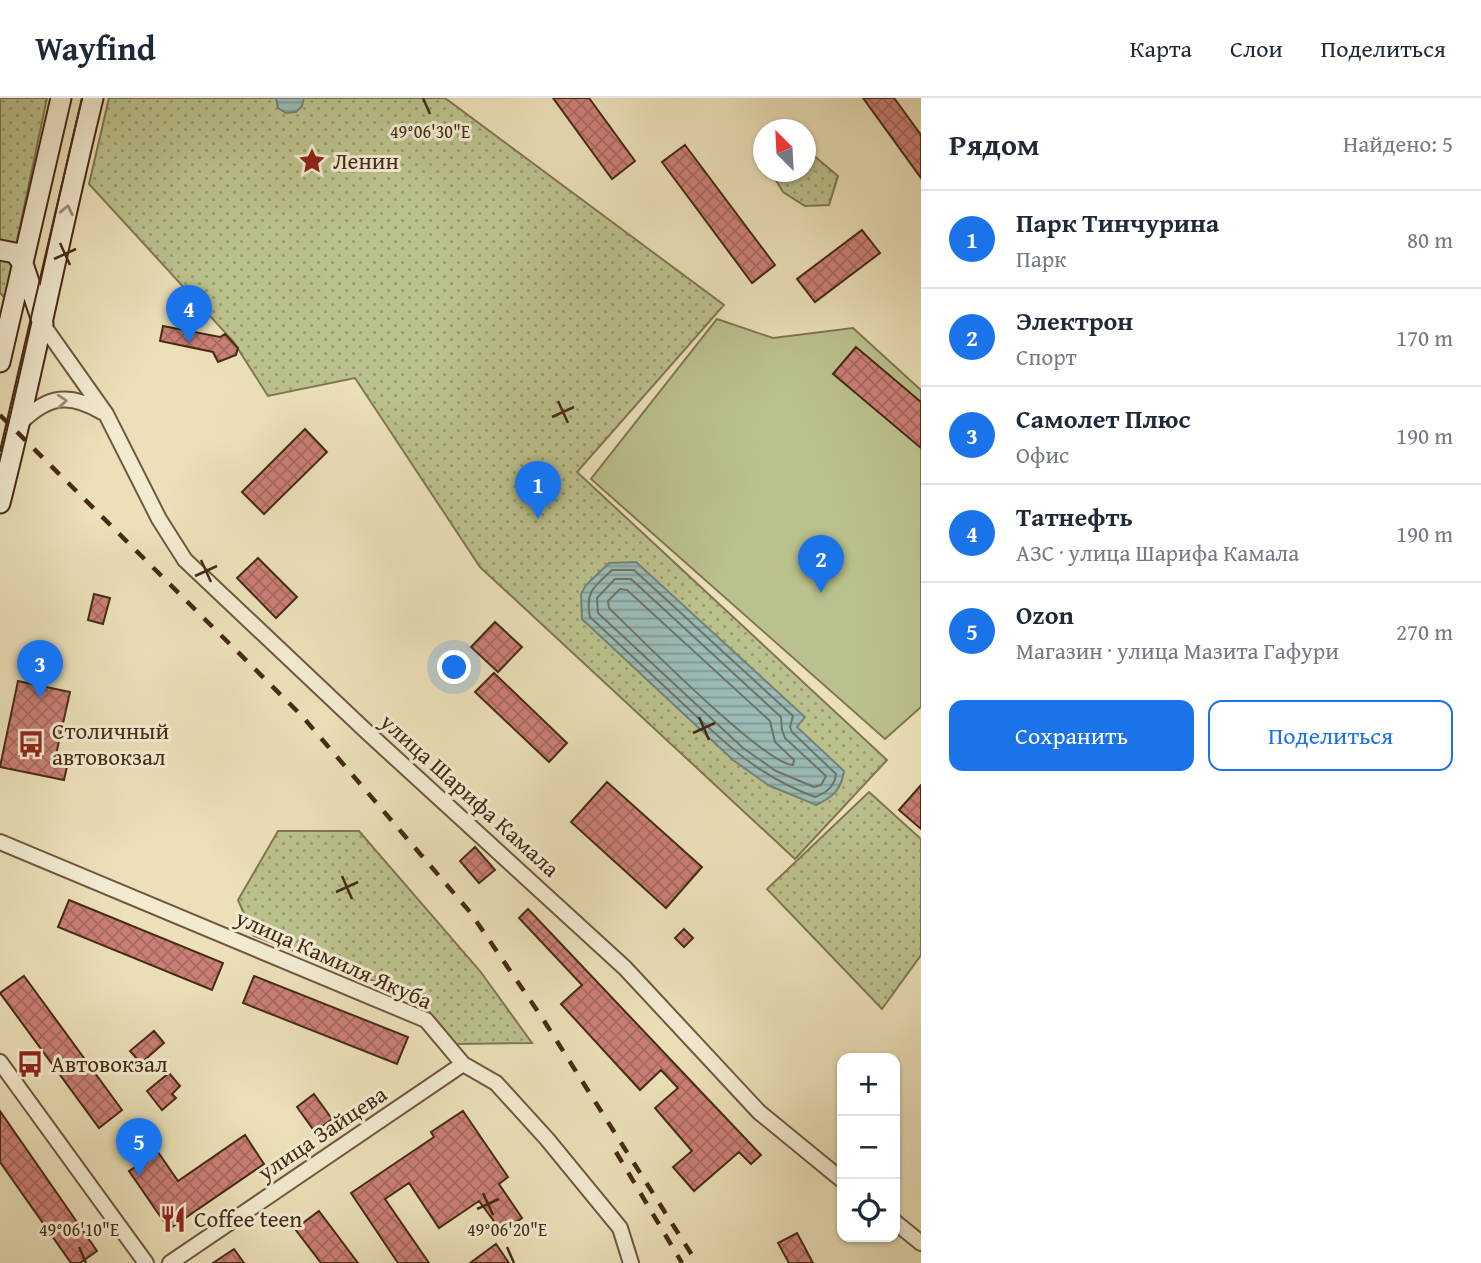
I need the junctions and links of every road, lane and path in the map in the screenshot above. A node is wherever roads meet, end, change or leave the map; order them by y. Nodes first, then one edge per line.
1 (61, 98) edge
2 (93, 98) edge
3 (0, 250) edge
4 (23, 264) junction
5 (5, 309) edge
6 (43, 325) junction
7 (0, 362) edge
8 (106, 414) junction
9 (21, 422) junction
10 (0, 503) edge
11 (0, 842) edge
12 (0, 1062) edge
13 (463, 1064) junction
14 (841, 1179) edge
15 (900, 1226) edge
16 (921, 1242) edge
17 (146, 1263) edge
18 (170, 1263) edge
19 (631, 1263) edge

1 - 4 main road
6 -> 2 main road
3 - 4 main road
4 - 5 main road
4 - 6 main road
5 - 6 main road
5 - 7 main road
6 - 8 street, улица Шарифа Камала
6 - 9 main road
9 -> 8 street
8 - 14 street, улица Шарифа Камала
9 - 10 main road
11 - 13 street, улица Камиля Якуба
12 - 17 street
13 - 18 street, улица Зайцева
13 - 19 street, улица Камиля Якуба
15 - 16 street

